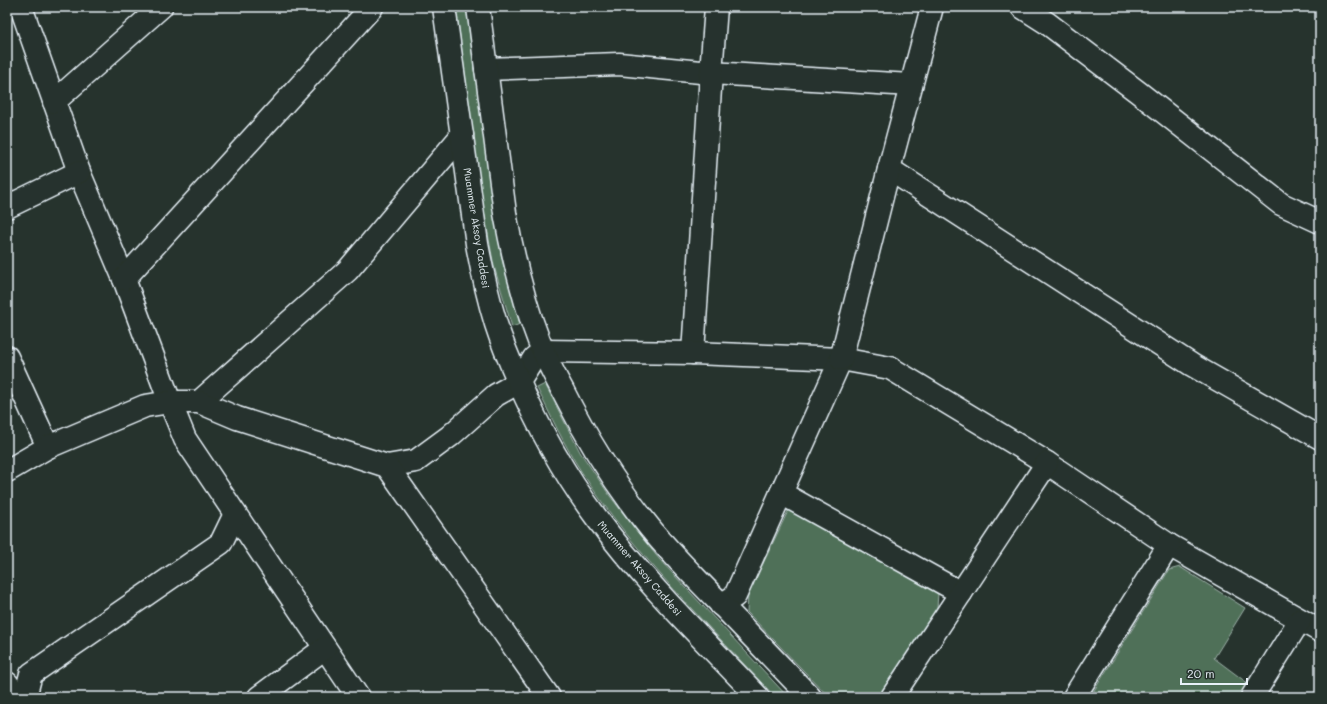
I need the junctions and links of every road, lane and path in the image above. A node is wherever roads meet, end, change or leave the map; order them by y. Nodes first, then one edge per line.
1 (21, 7) edge
2 (161, 7) edge
3 (372, 7) edge
4 (444, 7) edge
5 (478, 7) edge
6 (716, 7) edge
7 (932, 7) edge
8 (1022, 7) edge
9 (486, 69) junction
10 (711, 73) junction
11 (911, 85) junction
12 (54, 102) junction
13 (462, 135) junction
14 (889, 168) junction
15 (79, 172) junction
16 (7, 207) edge
17 (1320, 222) edge
18 (124, 279) junction
19 (543, 351) junction
20 (693, 353) junction
21 (7, 357) edge
22 (841, 359) junction
23 (519, 382) junction
24 (170, 402) junction
25 (199, 402) junction
26 (1320, 438) edge
27 (48, 447) junction
28 (1047, 462) junction
29 (387, 466) junction
30 (7, 471) edge
31 (781, 493) junction
32 (235, 514) junction
33 (1169, 545) junction
34 (961, 593) junction
35 (721, 605) junction
36 (1300, 620) junction
37 (1320, 631) edge
38 (325, 648) junction
39 (7, 684) edge
40 (17, 697) edge
41 (25, 697) edge
42 (259, 697) edge
43 (358, 697) edge
44 (549, 697) edge
45 (758, 697) edge
46 (810, 697) edge
47 (892, 697) edge
48 (1074, 697) edge
49 (1252, 697) edge

1 - 12 street
2 - 12 street
3 - 18 street
4 - 13 street, Muammer Aksoy Caddesi
5 - 9 street
6 - 10 street
7 - 11 street
8 - 17 street
9 - 10 street
9 - 19 street
10 - 11 street
10 - 20 street
11 - 14 street
12 - 15 street
13 - 23 street, Muammer Aksoy Caddesi
13 - 25 street
14 - 22 street
14 - 26 street
15 - 16 street
15 - 18 street
18 - 24 street
19 - 20 street
19 - 23 street
19 - 35 street
20 - 22 street
21 - 27 street
22 - 28 street
22 - 31 street
23 - 29 street
23 - 45 street, Muammer Aksoy Caddesi
24 - 25 street
24 - 27 street
24 - 32 street
25 - 29 street
27 - 30 street
28 - 33 street
28 - 34 street
29 - 44 street
31 - 34 street
31 - 35 street
32 - 38 street
32 - 41 street
33 - 36 street
33 - 48 street
34 - 47 street
35 - 46 street
36 - 37 street
36 - 49 street
38 - 42 street
38 - 43 street
39 - 40 street

